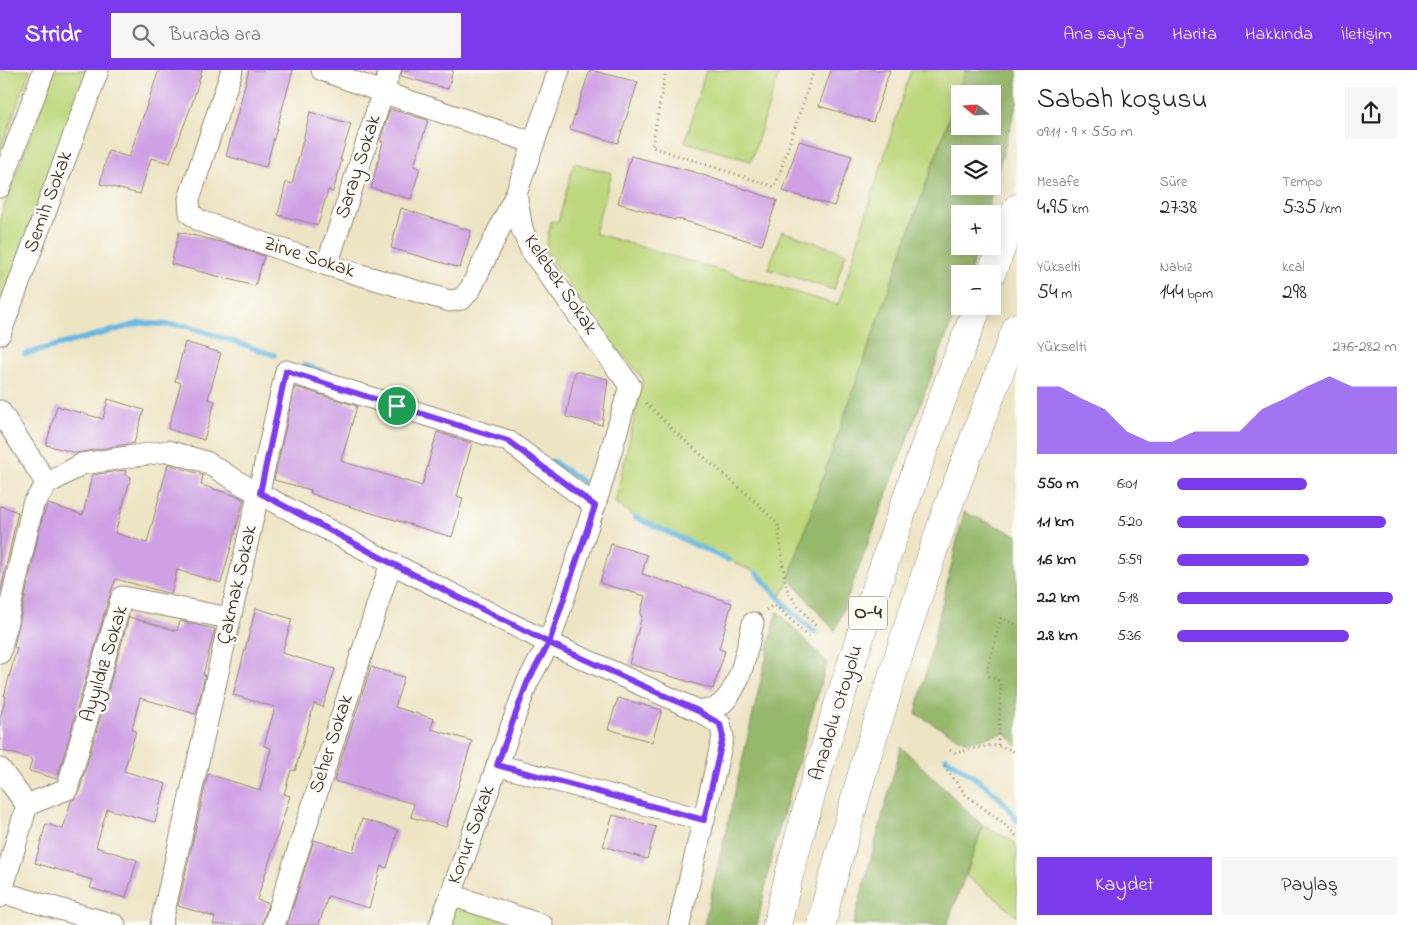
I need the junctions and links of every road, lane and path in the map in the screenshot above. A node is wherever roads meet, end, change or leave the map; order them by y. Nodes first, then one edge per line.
1 (44, 70) edge
2 (98, 70) edge
3 (232, 70) edge
4 (322, 70) edge
5 (390, 70) edge
6 (559, 70) edge
7 (666, 70) edge
8 (814, 70) edge
9 (382, 92) junction
10 (534, 143) junction
11 (0, 187) edge
12 (516, 194) junction
13 (1017, 208) edge
14 (328, 265) junction
15 (995, 265) edge
16 (975, 315) edge
17 (1017, 327) edge
18 (0, 334) edge
19 (630, 386) junction
20 (0, 411) edge
21 (47, 484) junction
22 (260, 493) junction
23 (597, 499) junction
24 (391, 563) junction
25 (230, 618) junction
26 (753, 623) joint
27 (1017, 625) edge
28 (817, 627) dead end
29 (811, 639) dead end
30 (549, 643) junction
31 (0, 653) edge
32 (698, 711) junction
33 (998, 745) junction
34 (950, 750) dead end
35 (1017, 754) edge
36 (497, 765) junction
37 (944, 766) dead end
38 (0, 770) edge
39 (27, 805) junction
40 (704, 820) junction
41 (1017, 837) edge
42 (0, 894) edge
43 (451, 895) junction
44 (115, 925) edge
45 (161, 925) edge
46 (274, 925) edge
47 (440, 925) edge
48 (542, 925) edge
49 (679, 925) edge
50 (777, 925) edge
51 (822, 925) edge

1 - 11 street
2 - 18 street, Semih Sokak
3 - 14 street, Zirve Sokak
4 - 9 street
5 - 9 street, Saray Sokak
6 - 10 street, Kelebek Sokak
7 - 8 path
9 - 10 street
9 - 14 street, Saray Sokak
10 - 12 street, Kelebek Sokak
12 - 14 street, Zirve Sokak
12 - 19 street, Kelebek Sokak
13 - 15 highway
16 - 50 highway, Anadolu Otoyolu / O-4
17 - 51 highway, Anadolu Otoyolu / O-4
19 - 23 street
19 - 28 path
20 - 21 street
21 - 22 street
21 - 31 street
22 - 23 street, Çakmak Sokak
22 - 24 street
22 - 25 street, Çakmak Sokak
23 - 30 street, Konur Sokak
24 - 30 street
24 - 46 street, Seher Sokak
25 - 39 street, Ayyıldız Sokak
25 - 45 street, Çakmak Sokak
26 - 29 path
26 - 32 street
27 - 33 path
30 - 32 street
30 - 36 street, Konur Sokak
32 - 40 street
33 - 34 path
33 - 35 path
36 - 40 street
36 - 43 street, Konur Sokak
37 - 41 path
38 - 39 street
39 - 42 street
40 - 49 street
42 - 44 street
43 - 47 street, Konur Sokak
43 - 48 street

